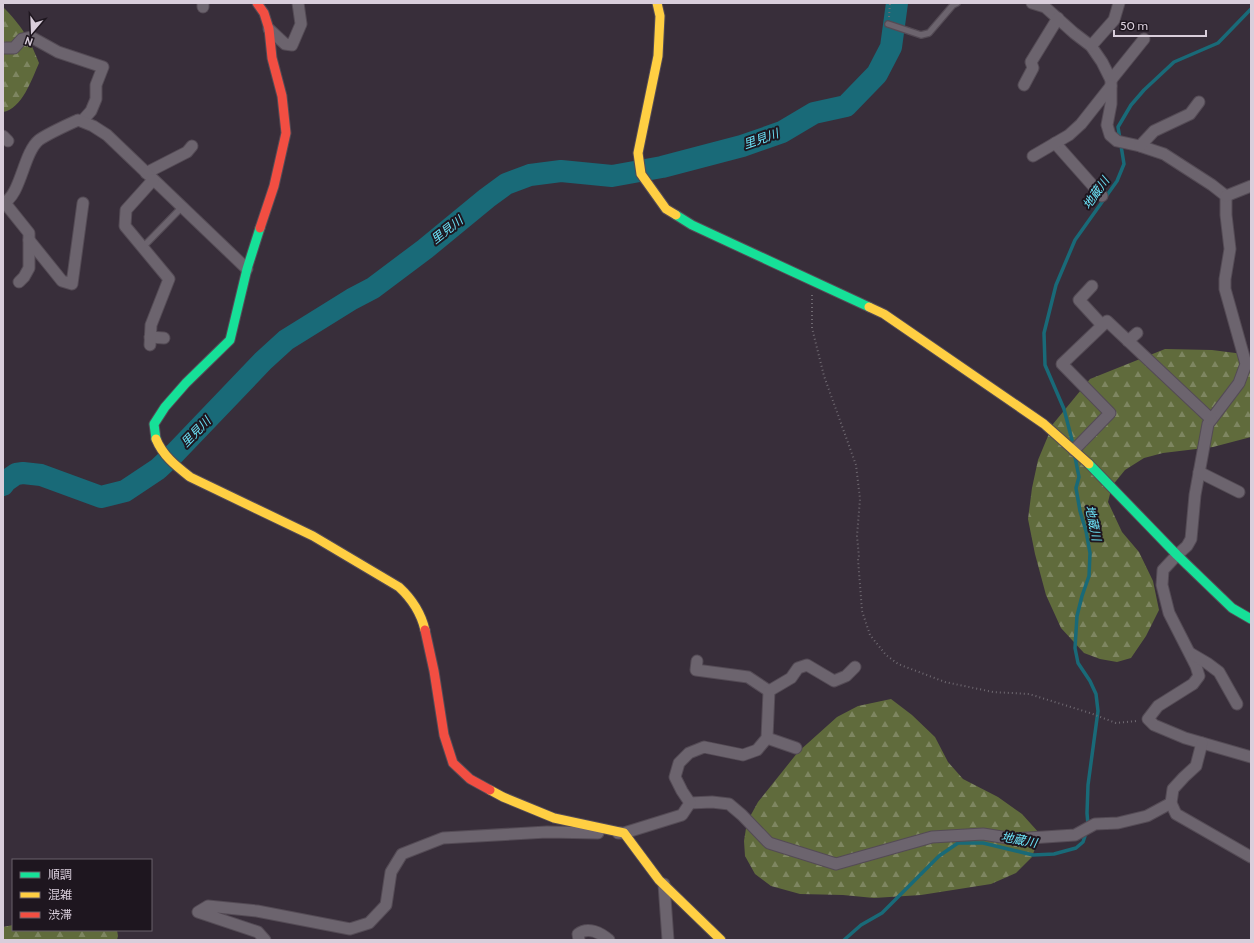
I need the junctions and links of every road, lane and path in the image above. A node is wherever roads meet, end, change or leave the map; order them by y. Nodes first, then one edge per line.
1 (257, 3) edge
2 (298, 3) edge
3 (657, 3) edge
4 (890, 3) edge
5 (957, 3) edge
6 (1032, 3) edge
7 (1119, 3) edge
8 (1058, 18) junction
9 (888, 24) joint
10 (268, 29) junction
11 (1144, 39) dead end
12 (1091, 46) junction
13 (7, 51) edge
14 (1111, 83) junction
15 (1024, 85) dead end
16 (1199, 102) dead end
17 (82, 121) junction
18 (1055, 143) junction
19 (192, 146) dead end
20 (1140, 146) junction
21 (1033, 156) dead end
22 (150, 176) junction
23 (1251, 186) edge
24 (1102, 196) dead end
25 (1226, 196) junction
26 (4, 203) edge
27 (83, 203) dead end
28 (182, 207) junction
29 (29, 240) junction
30 (143, 247) junction
31 (247, 270) junction
32 (19, 282) dead end
33 (821, 285) junction
34 (1092, 286) dead end
35 (1102, 325) junction
36 (1137, 333) dead end
37 (164, 338) dead end
38 (1128, 341) junction
39 (1249, 363) edge
40 (1211, 419) junction
41 (1074, 450) junction
42 (1199, 472) junction
43 (1239, 492) dead end
44 (1177, 555) junction
45 (1251, 619) edge
46 (1190, 653) junction
47 (697, 661) dead end
48 (855, 667) dead end
49 (769, 691) junction
50 (1237, 704) dead end
51 (1148, 719) junction
52 (767, 738) junction
53 (1202, 743) junction
54 (796, 748) dead end
55 (1251, 757) edge
56 (690, 803) junction
57 (1171, 803) junction
58 (624, 834) junction
59 (1251, 857) edge
60 (664, 884) junction
61 (265, 940) edge
62 (579, 940) edge
63 (609, 940) edge
64 (668, 940) edge
65 (721, 940) edge

1 - 10 street
2 - 10 street
3 - 33 street
4 - 9 path
5 - 9 lane
6 - 8 street
7 - 12 street
8 - 12 street
8 - 15 street
10 - 31 street
11 - 14 street
12 - 14 street
13 - 17 street
14 - 18 street
14 - 20 street
16 - 20 street
17 - 22 street
17 - 26 street
18 - 21 street
18 - 24 street
19 - 22 street
20 - 25 street
22 - 28 street
22 - 30 street
23 - 25 street
25 - 39 street
26 - 29 street
27 - 29 street
28 - 30 lane
28 - 31 street
29 - 32 street
30 - 37 street
31 - 58 street
33 - 41 street
33 - 51 path
34 - 35 street
35 - 38 street
35 - 41 street
36 - 38 street
38 - 40 street
39 - 40 street
40 - 42 street
41 - 44 street
42 - 43 street
42 - 44 street
44 - 45 street
44 - 46 street
46 - 50 street
46 - 51 street
47 - 49 street
48 - 49 street
49 - 52 street
51 - 53 street
52 - 54 street
52 - 56 street
53 - 55 street
53 - 57 street
56 - 57 street
56 - 58 street
57 - 59 street
58 - 60 street
58 - 61 street
60 - 64 street
60 - 65 street
62 - 63 street

